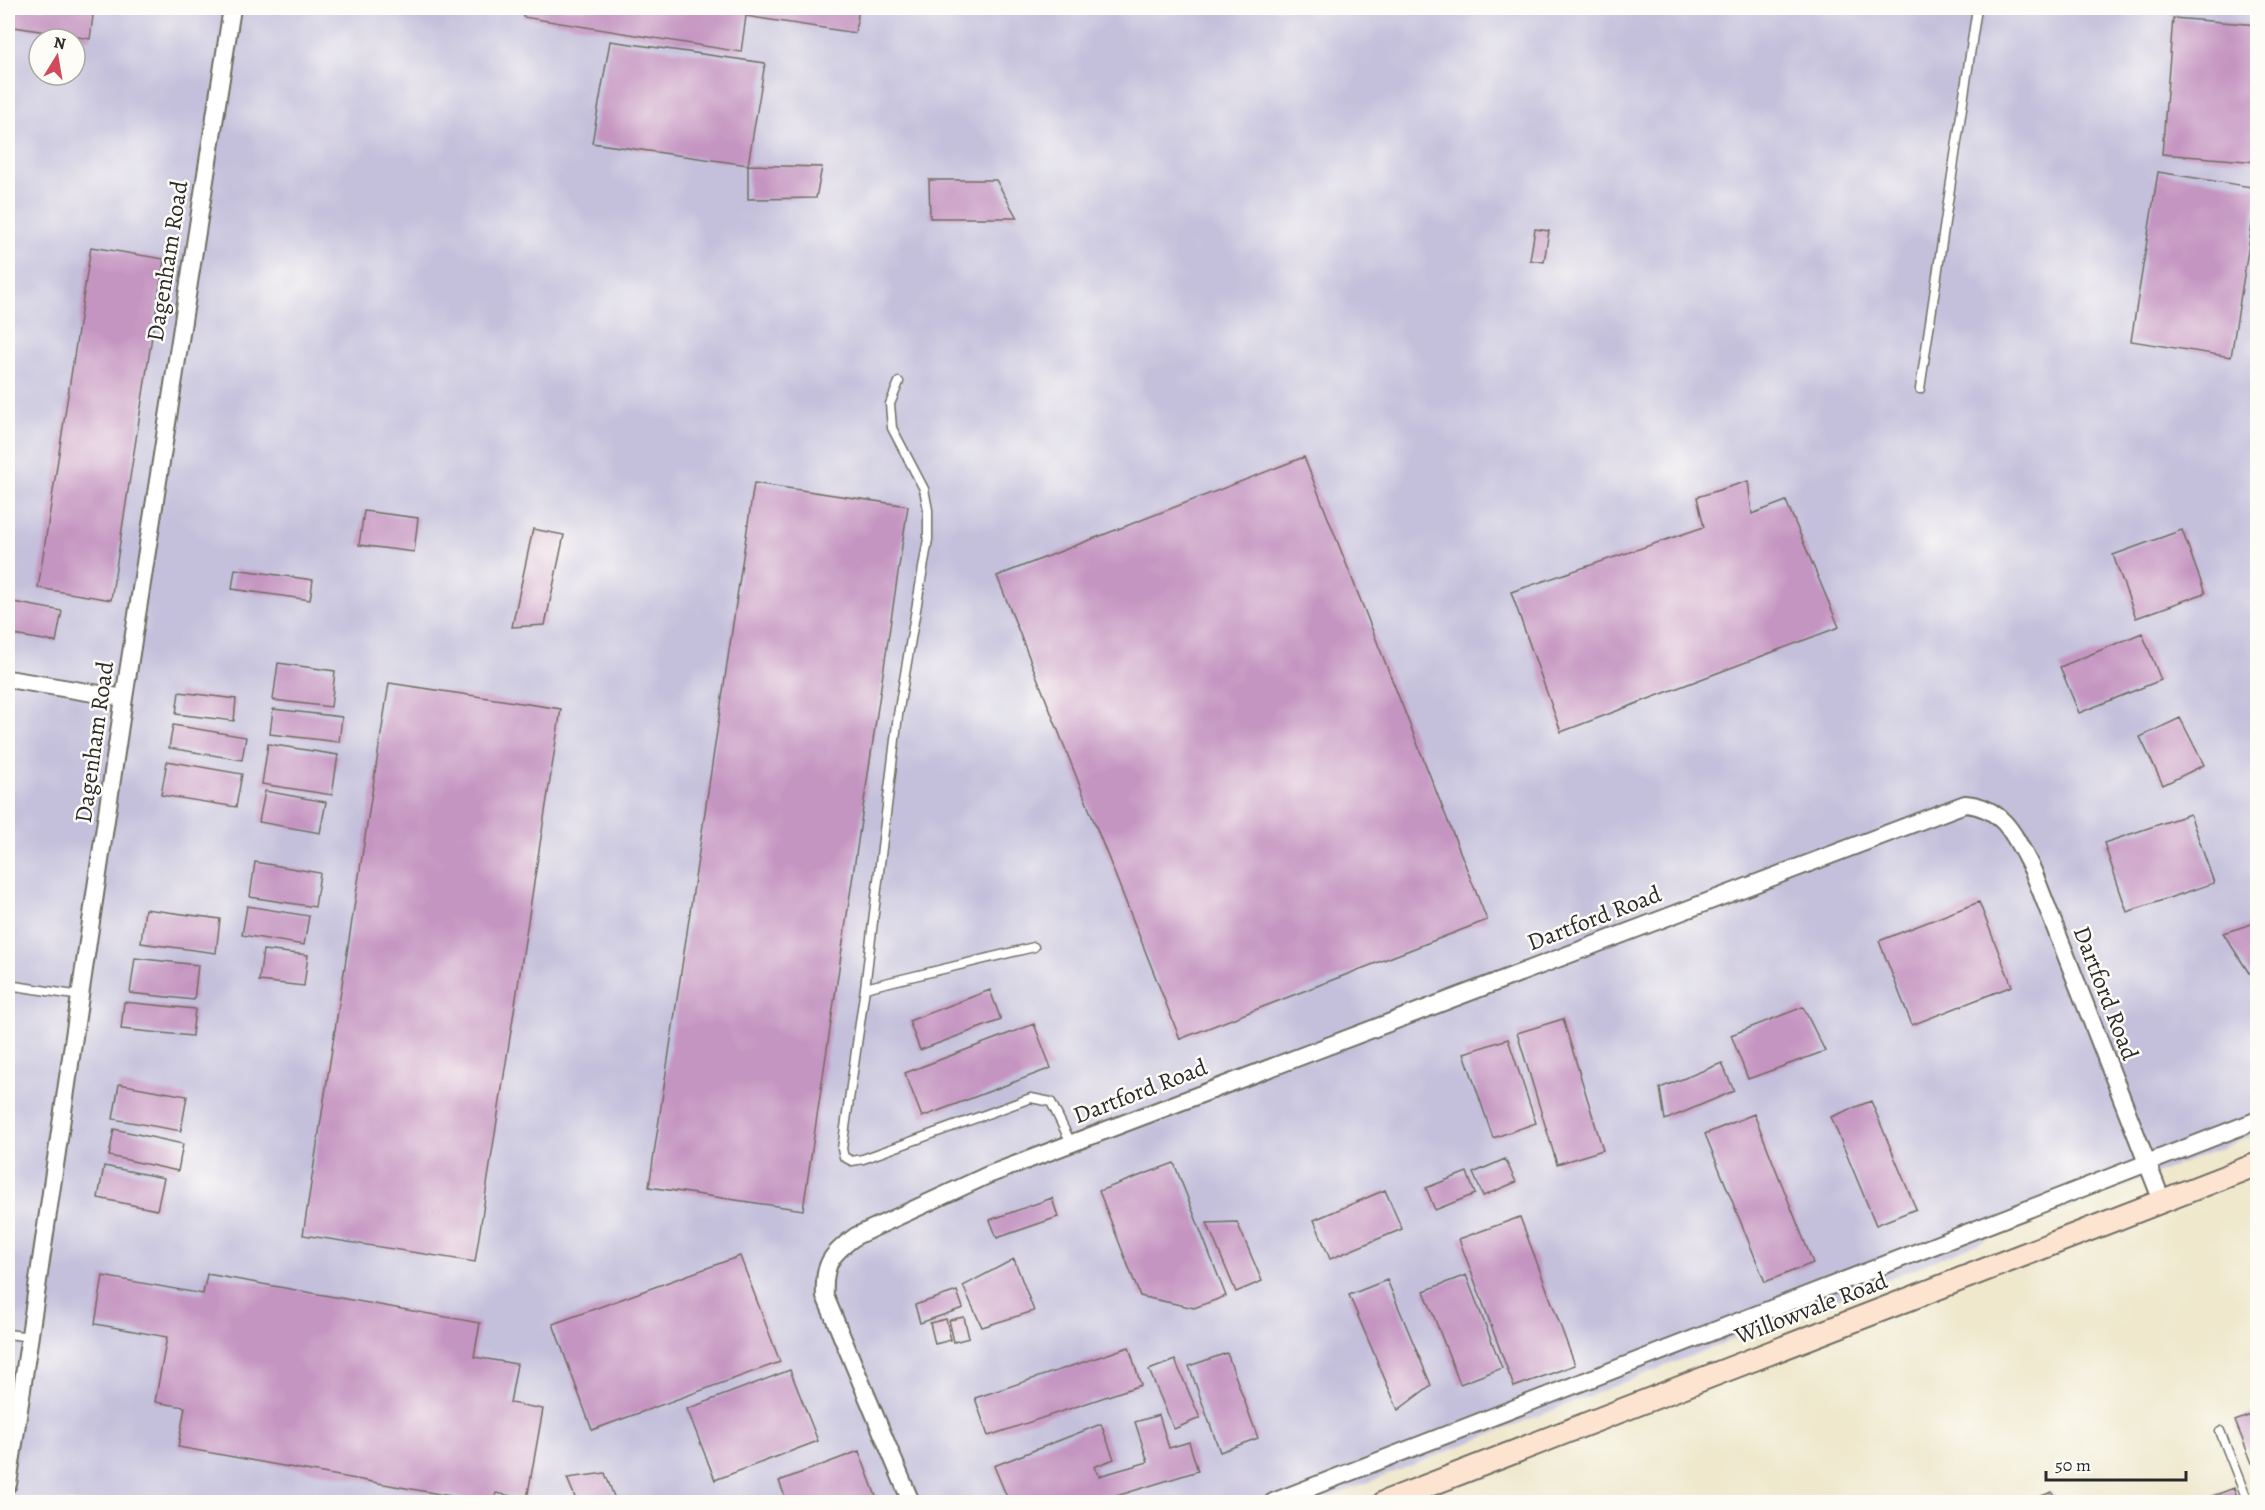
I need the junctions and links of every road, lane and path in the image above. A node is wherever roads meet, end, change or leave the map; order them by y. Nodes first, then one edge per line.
1 (232, 8) edge
2 (1977, 8) edge
3 (899, 382) dead end
4 (1920, 389) dead end
5 (8, 679) edge
6 (124, 698) junction
7 (1034, 947) dead end
8 (8, 985) edge
9 (865, 988) junction
10 (81, 996) junction
11 (2258, 1120) edge
12 (1071, 1143) junction
13 (2146, 1164) junction
14 (2258, 1164) edge
15 (2162, 1201) junction
16 (8, 1334) edge
17 (30, 1337) junction
18 (2220, 1431) dead end
19 (8, 1484) edge
20 (911, 1503) edge
21 (1273, 1503) edge
22 (1385, 1503) edge
23 (2248, 1503) edge

1 - 6 street, Dagenham Road
2 - 4 lane
3 - 9 lane
5 - 6 street
6 - 10 street, Dagenham Road
7 - 9 lane
8 - 10 lane
9 - 12 lane
10 - 17 street, Dagenham Road
11 - 13 street
12 - 13 street, Dartford Road
12 - 20 street, Dartford Road
13 - 15 street, Dartford Road
13 - 21 street
14 - 15 main road, Willowvale Road
15 - 22 main road, Willowvale Road
16 - 17 lane
17 - 19 street, Dagenham Road
18 - 23 lane

